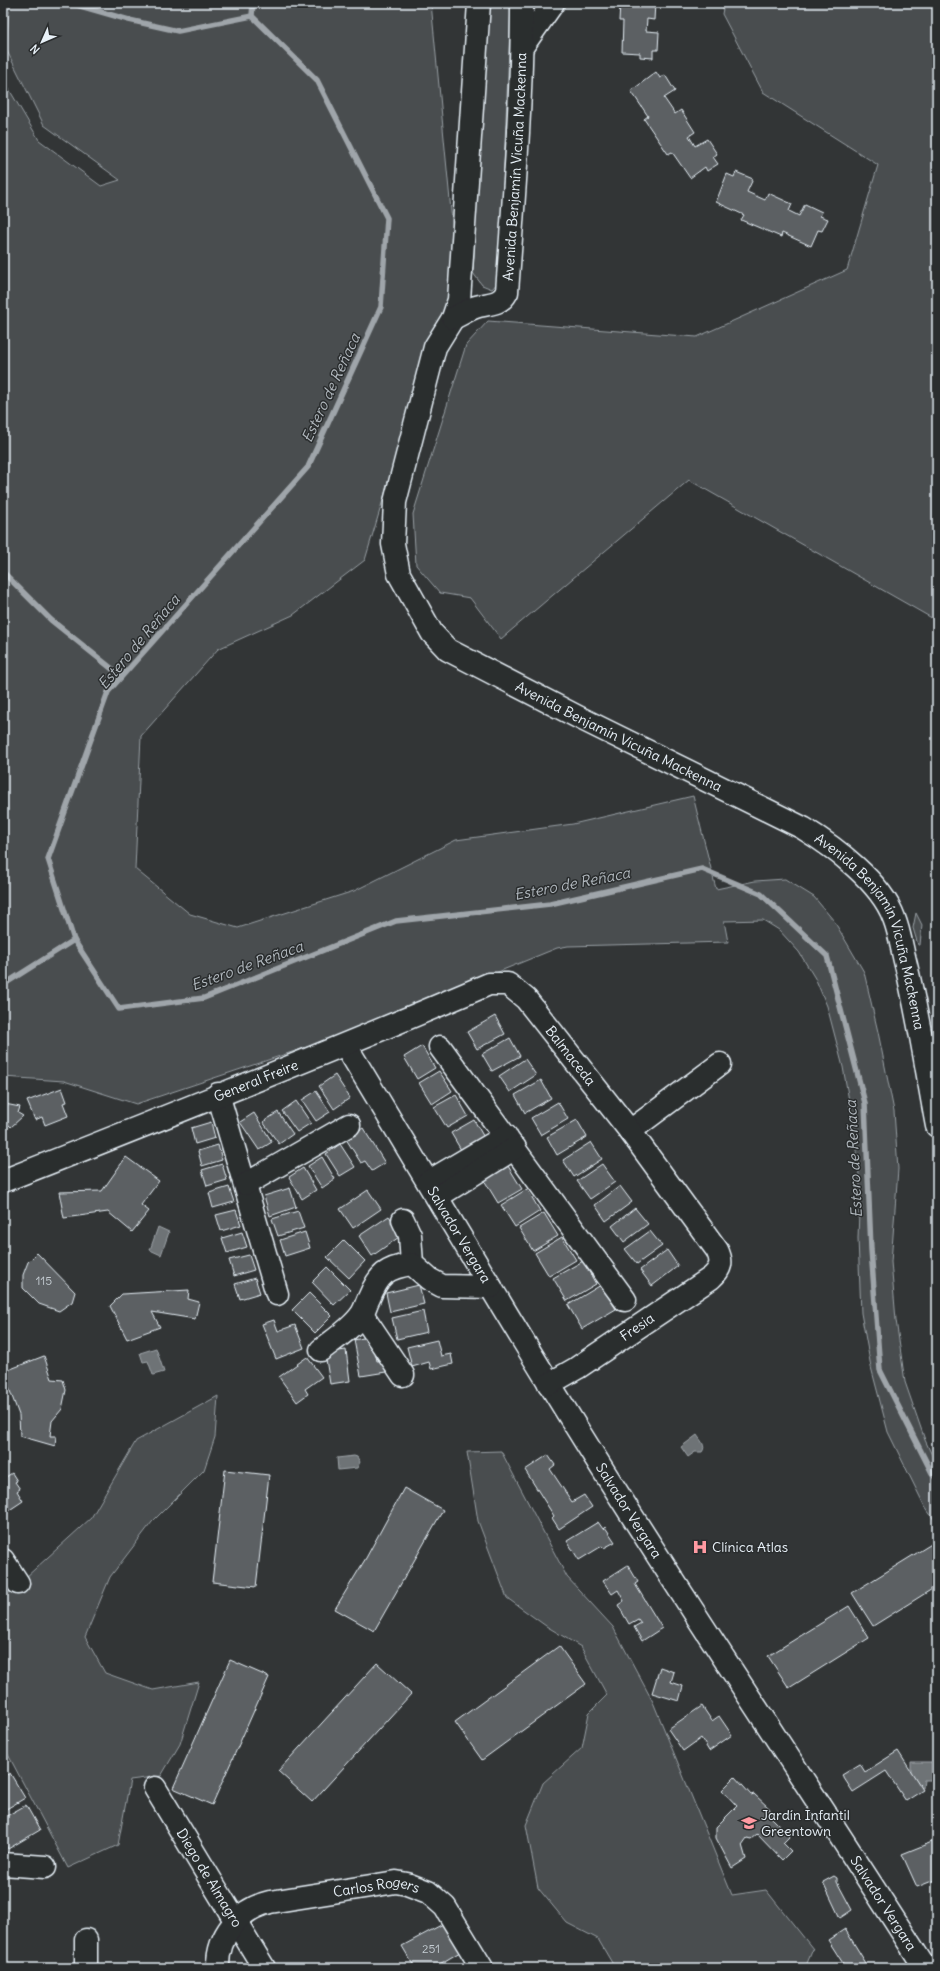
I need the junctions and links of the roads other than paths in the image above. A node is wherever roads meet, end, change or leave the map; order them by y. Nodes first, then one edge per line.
1 (479, 3) edge
2 (522, 3) edge
3 (553, 3) edge
4 (522, 47) junction
5 (462, 274) junction
6 (495, 304) junction
7 (453, 318) junction
8 (508, 984) joint
9 (346, 1046) junction
10 (440, 1047) dead end
11 (720, 1064) dead end
12 (218, 1094) junction
13 (349, 1125) dead end
14 (937, 1126) edge
15 (630, 1131) junction
16 (511, 1142) junction
17 (3, 1181) edge
18 (246, 1184) junction
19 (433, 1189) junction
20 (403, 1220) dead end
21 (412, 1264) junction
22 (721, 1265) joint
23 (491, 1287) junction
24 (276, 1294) dead end
25 (625, 1300) dead end
26 (362, 1314) junction
27 (321, 1350) dead end
28 (403, 1375) dead end
29 (549, 1384) junction
30 (3, 1560) edge
31 (18, 1583) dead end
32 (155, 1788) dead end
33 (4, 1862) edge
34 (45, 1867) dead end
35 (237, 1921) junction
36 (86, 1940) dead end
37 (86, 1968) edge
38 (218, 1968) edge
39 (264, 1968) edge
40 (482, 1968) edge
41 (925, 1968) edge

1 - 5 street, Avenida Benjamín Vicuña Mackenna
2 - 4 street, Avenida Benjamín Vicuña Mackenna
3 - 4 street
4 - 6 street, Avenida Benjamín Vicuña Mackenna
5 - 6 street
5 - 7 street, Avenida Benjamín Vicuña Mackenna
6 - 7 street
7 - 14 street, Avenida Benjamín Vicuña Mackenna
8 - 9 street, General Freire
8 - 15 street, Balmaceda
9 - 12 street, General Freire
9 - 19 street, Salvador Vergara
10 - 16 street
11 - 15 street
12 - 17 street, General Freire
12 - 18 street
13 - 18 street
15 - 22 street, Balmaceda
16 - 19 street
16 - 25 street
18 - 24 street
19 - 23 street, Salvador Vergara
20 - 21 street
21 - 23 street
21 - 26 street
22 - 29 street, Fresia
23 - 29 street, Salvador Vergara
26 - 27 street
26 - 28 street
29 - 41 street, Salvador Vergara
30 - 31 street
32 - 35 street, Diego de Almagro
33 - 34 street
35 - 38 street, Carlos Rogers
35 - 39 street, Diego de Almagro
35 - 40 street, Carlos Rogers
36 - 37 street

